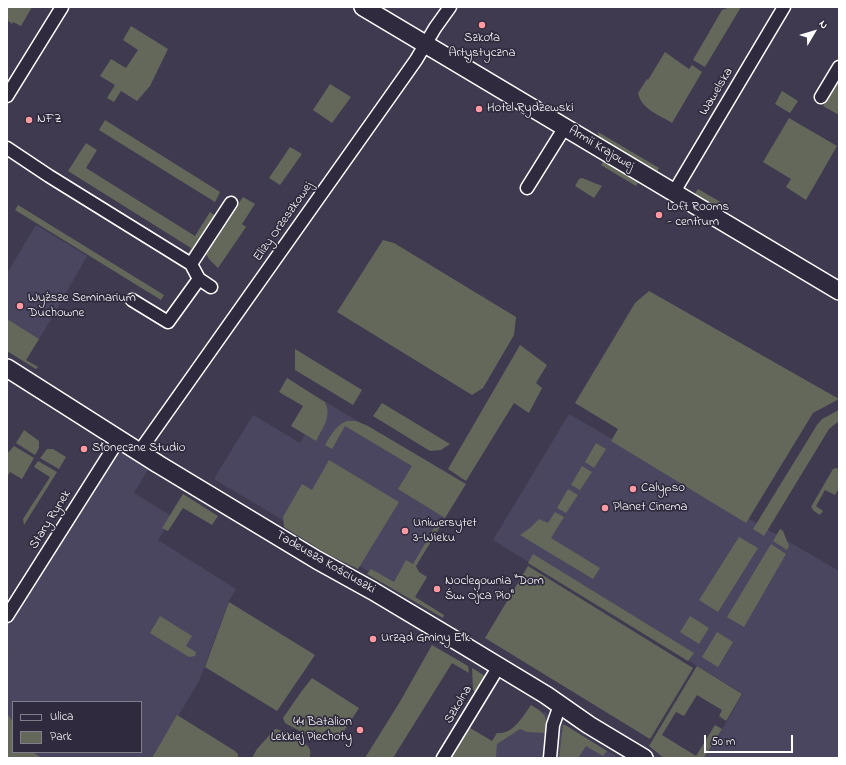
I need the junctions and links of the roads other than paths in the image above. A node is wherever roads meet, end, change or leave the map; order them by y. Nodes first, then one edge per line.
1 (62, 7) edge
2 (363, 7) edge
3 (450, 7) edge
4 (784, 7) edge
5 (426, 44) junction
6 (839, 67) edge
7 (7, 96) edge
8 (821, 97) dead end
9 (565, 127) junction
10 (7, 148) edge
11 (527, 188) dead end
12 (674, 192) junction
13 (231, 203) dead end
14 (191, 264) junction
15 (199, 279) junction
16 (211, 287) dead end
17 (839, 291) edge
18 (132, 300) dead end
19 (7, 368) edge
20 (119, 439) junction
21 (139, 452) junction
22 (7, 616) edge
23 (499, 666) junction
24 (560, 705) junction
25 (443, 758) edge
26 (550, 758) edge
27 (644, 758) edge

1 - 7 street
2 - 5 street, Armii Krajowej
3 - 5 street, Elizy Orzeszkowej
4 - 12 street, Wawelska
5 - 9 street, Armii Krajowej
5 - 21 street, Elizy Orzeszkowej
6 - 8 street
9 - 11 street
9 - 12 street, Armii Krajowej
10 - 14 street
12 - 17 street, Armii Krajowej
13 - 14 street
14 - 15 street
15 - 16 street
15 - 18 street
19 - 20 street, Tadeusza Kościuszki
20 - 21 street, Tadeusza Kościuszki
20 - 22 street, Stary Rynek
21 - 23 street, Tadeusza Kościuszki
23 - 24 street, Tadeusza Kościuszki
23 - 25 street, Szkolna
24 - 26 street
24 - 27 street, Tadeusza Kościuszki

